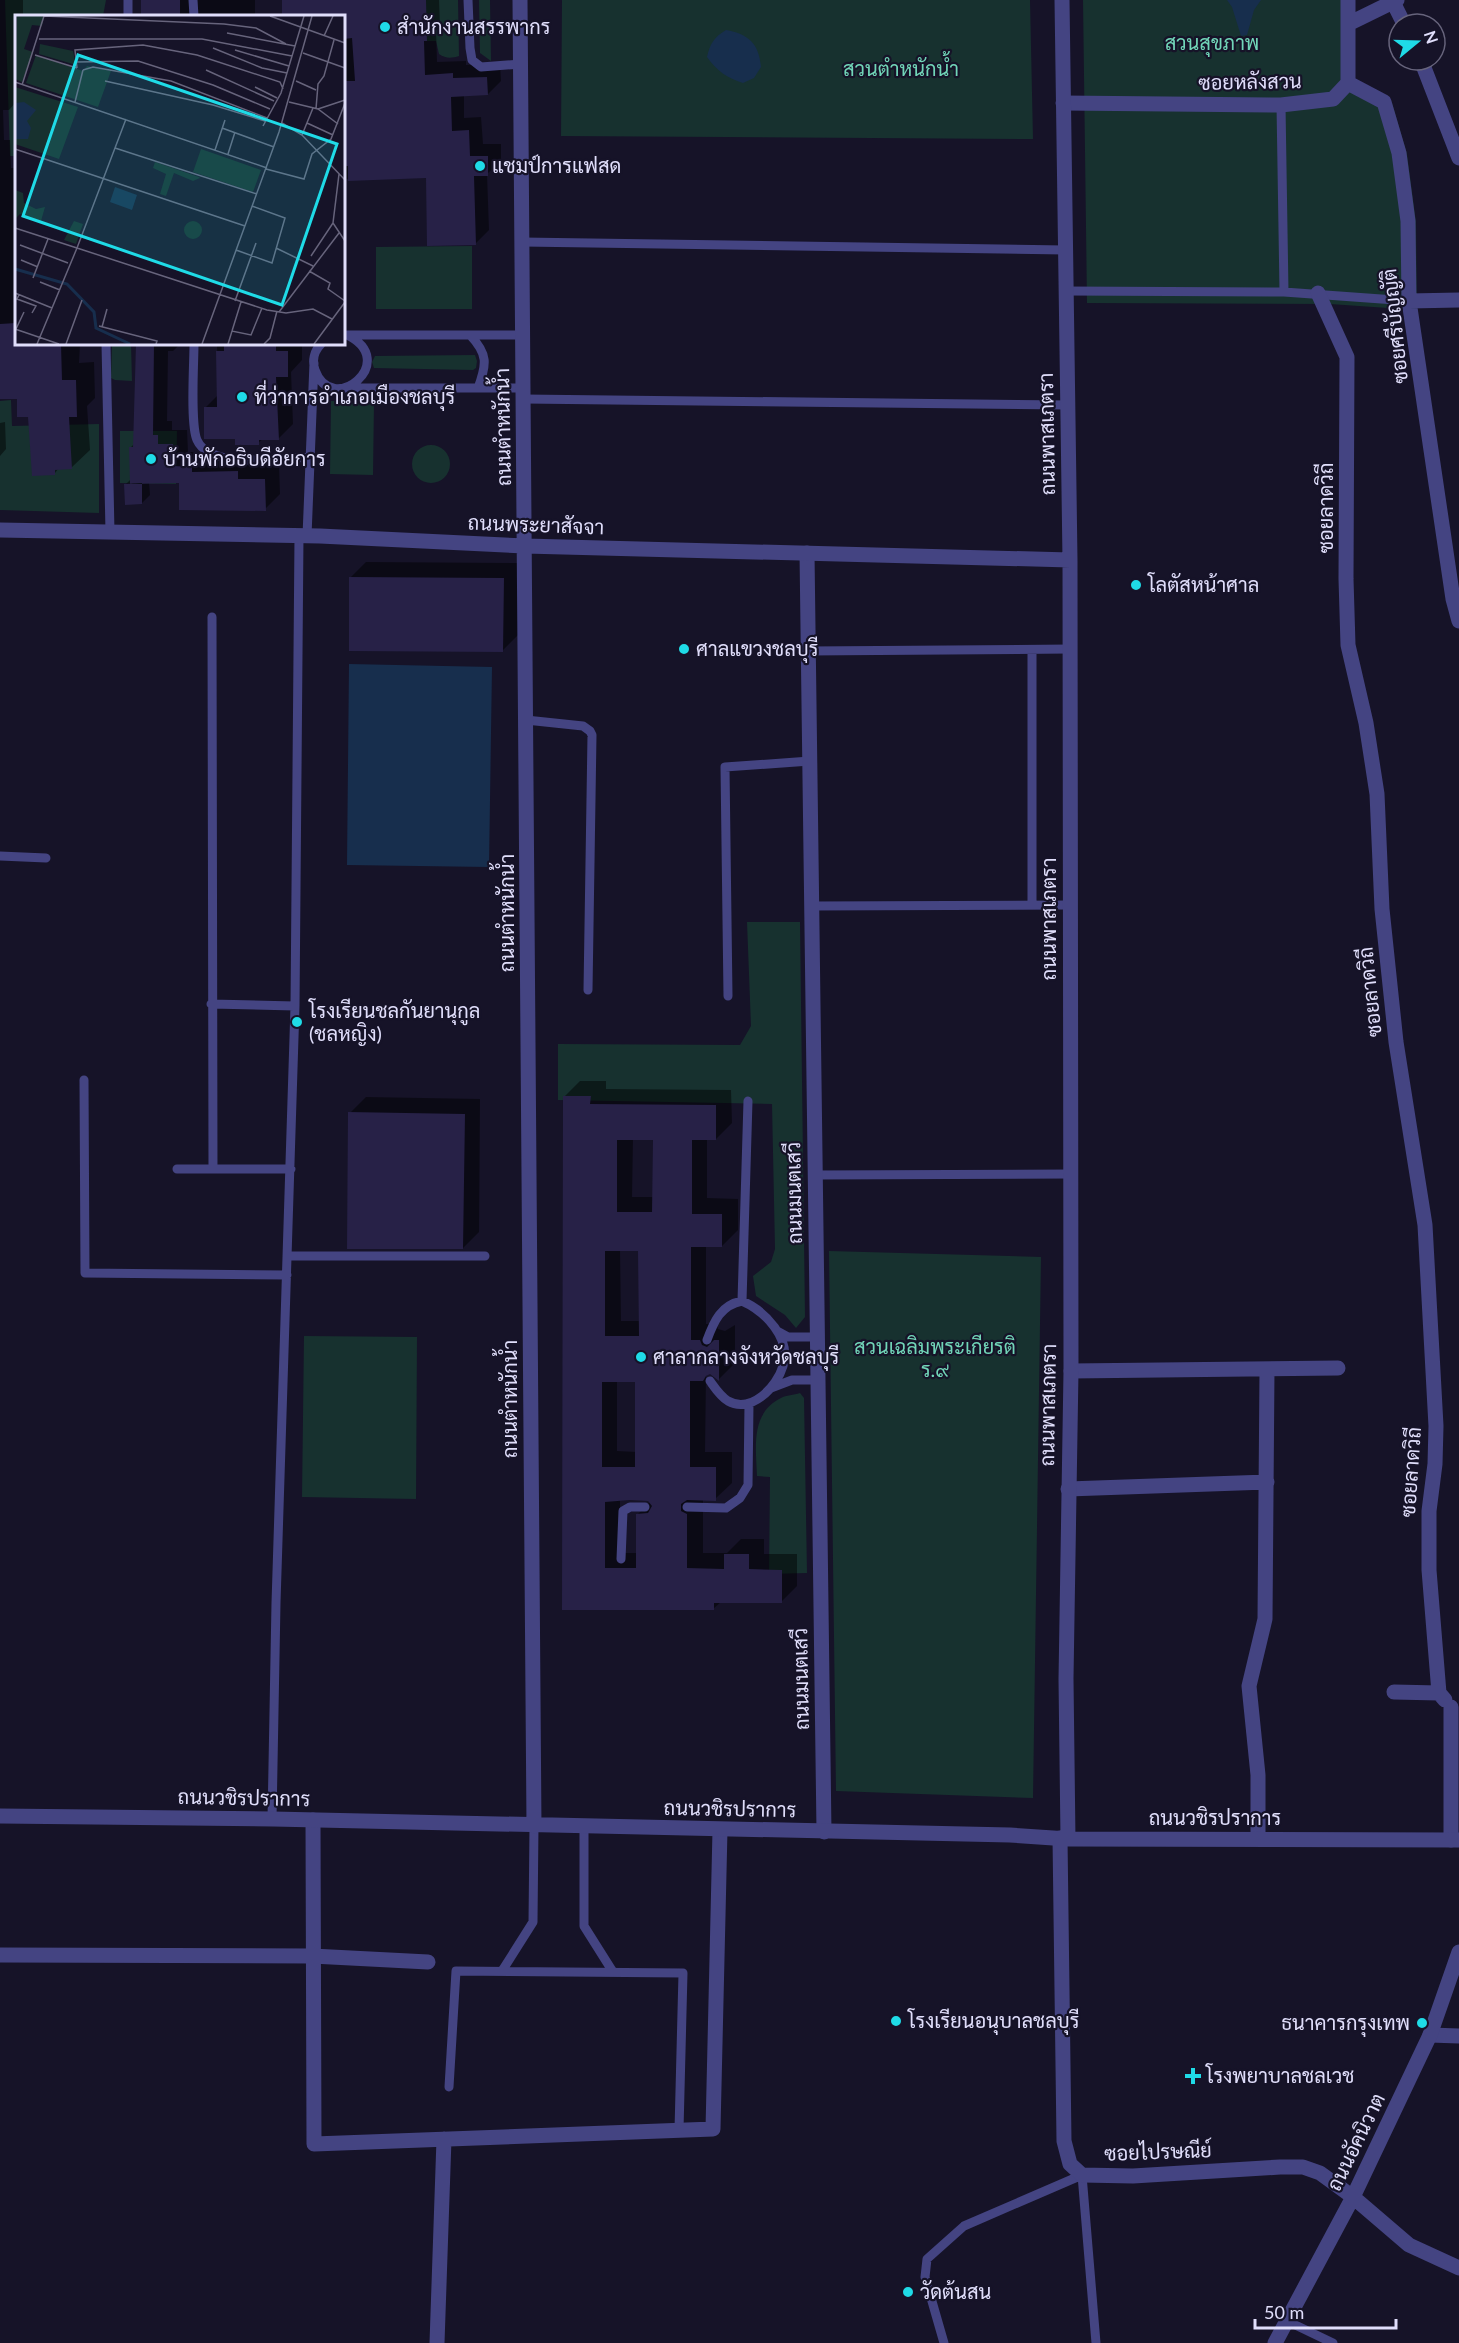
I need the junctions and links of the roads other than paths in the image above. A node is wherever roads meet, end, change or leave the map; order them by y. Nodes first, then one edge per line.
1 (468, 0) edge
2 (520, 0) edge
3 (1062, 0) edge
4 (1348, 0) edge
5 (1395, 1) edge
6 (1348, 24) junction
7 (521, 64) junction
8 (1426, 72) edge
9 (1348, 83) junction
10 (1063, 103) junction
11 (1281, 105) junction
12 (1459, 158) edge
13 (522, 242) junction
14 (1065, 250) junction
15 (1066, 291) junction
16 (1284, 292) junction
17 (1318, 293) junction
18 (1459, 300) edge
19 (1409, 301) junction
20 (345, 335) edge
21 (470, 335) junction
22 (523, 335) junction
23 (106, 345) edge
24 (194, 345) edge
25 (315, 345) edge
26 (321, 345) edge
27 (314, 359) junction
28 (344, 388) junction
29 (478, 388) junction
30 (524, 394) junction
31 (1068, 405) junction
32 (310, 457) junction
33 (0, 530) edge
34 (110, 532) junction
35 (303, 536) junction
36 (525, 546) junction
37 (807, 553) junction
38 (1070, 560) junction
39 (212, 617) dead end
40 (1459, 621) edge
41 (1070, 649) junction
42 (1032, 650) junction
43 (808, 651) junction
44 (526, 720) junction
45 (810, 761) junction
46 (0, 856) edge
47 (46, 858) dead end
48 (1032, 905) junction
49 (1070, 905) junction
50 (811, 906) junction
51 (588, 990) dead end
52 (729, 996) dead end
53 (211, 1004) junction
54 (295, 1006) junction
55 (84, 1080) dead end
56 (748, 1101) dead end
57 (177, 1169) dead end
58 (213, 1169) junction
59 (291, 1169) junction
60 (1071, 1174) junction
61 (815, 1175) junction
62 (288, 1256) junction
63 (485, 1256) dead end
64 (287, 1275) junction
65 (742, 1301) junction
66 (777, 1331) junction
67 (817, 1337) junction
68 (707, 1340) dead end
69 (1338, 1368) dead end
70 (1267, 1370) junction
71 (1071, 1371) junction
72 (818, 1380) junction
73 (710, 1381) dead end
74 (771, 1388) junction
75 (749, 1404) junction
76 (1267, 1482) junction
77 (1068, 1489) junction
78 (645, 1507) dead end
79 (687, 1507) dead end
80 (621, 1559) dead end
81 (1394, 1692) dead end
82 (1439, 1693) junction
83 (1455, 1707) edge
84 (0, 1816) edge
85 (272, 1819) junction
86 (313, 1820) junction
87 (534, 1826) junction
88 (584, 1827) junction
89 (720, 1830) junction
90 (824, 1832) junction
91 (1064, 1838) junction
92 (1258, 1839) junction
93 (1455, 1840) edge
94 (1459, 1952) edge
95 (0, 1955) edge
96 (312, 1956) junction
97 (428, 1962) dead end
98 (502, 1971) junction
99 (613, 1972) junction
100 (1430, 2035) junction
101 (1459, 2036) edge
102 (449, 2087) dead end
103 (679, 2130) junction
104 (444, 2139) junction
105 (1082, 2175) junction
106 (1353, 2197) junction
107 (1459, 2268) edge
108 (1287, 2321) junction
109 (437, 2343) edge
110 (944, 2343) edge
111 (1096, 2343) edge
112 (1275, 2343) edge
113 (1333, 2343) edge

1 - 7 lane
2 - 7 street, ถนนตำหนักน้ำ
3 - 10 street, ถนนพาสเภตรา
4 - 6 street
5 - 6 street
6 - 9 street
7 - 13 street, ถนนตำหนักน้ำ
8 - 12 street
9 - 11 street, ซอยหลังสวน
9 - 19 street, ซอยศรีบัญญัติ
10 - 11 street, ซอยหลังสวน
10 - 14 street, ถนนพาสเภตรา
11 - 16 lane
13 - 14 lane
13 - 22 street, ถนนตำหนักน้ำ
14 - 15 street, ถนนพาสเภตรา
15 - 16 lane
15 - 31 street, ถนนพาสเภตรา
16 - 17 lane
17 - 19 lane
17 - 82 street, ซอยลาดวิถี
18 - 19 street
19 - 40 street, ซอยศรีบัญญัติ
20 - 21 lane
20 - 28 lane
21 - 22 lane
21 - 29 lane
22 - 30 street, ถนนตำหนักน้ำ
23 - 34 lane
24 - 32 lane
25 - 27 lane
26 - 27 lane
27 - 28 lane
27 - 32 lane
28 - 29 lane
29 - 30 lane
30 - 31 lane
30 - 36 street, ถนนตำหนักน้ำ
31 - 38 street, ถนนพาสเภตรา
32 - 35 lane
33 - 34 street, ถนนพระยาสัจจา
34 - 35 street, ถนนพระยาสัจจา
35 - 36 street, ถนนพระยาสัจจา
35 - 54 lane
36 - 37 street, ถนนพระยาสัจจา
36 - 44 street, ถนนตำหนักน้ำ
37 - 38 street, ถนนพระยาสัจจา
37 - 43 street, ถนนมนตเสวี
38 - 41 street, ถนนพาสเภตรา
39 - 53 lane
41 - 42 lane
41 - 49 street, ถนนพาสเภตรา
42 - 43 lane
42 - 48 lane
43 - 45 street, ถนนมนตเสวี
44 - 51 lane
44 - 87 street, ถนนตำหนักน้ำ
45 - 50 street, ถนนมนตเสวี
45 - 52 lane
46 - 47 lane
48 - 49 lane
48 - 50 lane
49 - 60 street, ถนนพาสเภตรา
50 - 61 street, ถนนมนตเสวี
53 - 54 lane
53 - 58 lane
54 - 59 lane
55 - 64 lane
56 - 65 lane
57 - 58 lane
58 - 59 lane
59 - 62 lane
60 - 61 lane
60 - 71 street, ถนนพาสเภตรา
61 - 67 street, ถนนมนตเสวี
62 - 63 lane
62 - 64 lane
64 - 85 lane
65 - 66 lane
65 - 68 lane
66 - 67 lane
66 - 74 lane
67 - 72 street, ถนนมนตเสวี
69 - 70 street
70 - 71 street
70 - 76 street
71 - 77 street, ถนนพาสเภตรา
72 - 74 lane
72 - 90 street, ถนนมนตเสวี
73 - 75 lane
74 - 75 lane
75 - 79 lane
76 - 77 street
76 - 92 street
77 - 91 street, ถนนพาสเภตรา
78 - 80 lane
81 - 82 street
82 - 83 street
83 - 93 street
84 - 85 street, ถนนวชิรปราการ
85 - 86 street, ถนนวชิรปราการ
86 - 87 street, ถนนวชิรปราการ
86 - 96 street
87 - 88 street, ถนนวชิรปราการ
87 - 98 lane
88 - 89 street, ถนนวชิรปราการ
88 - 99 lane
89 - 90 street, ถนนวชิรปราการ
89 - 103 street
90 - 91 street, ถนนวชิรปราการ
91 - 92 street, ถนนวชิรปราการ
91 - 105 street, ซอยไปรษณีย์
92 - 93 street, ถนนวชิรปราการ
94 - 100 street, ถนนอัคนิวาต
95 - 96 street
96 - 97 street
96 - 104 street
98 - 99 lane
98 - 102 lane
99 - 103 lane
100 - 101 street
100 - 106 street, ถนนอัคนิวาต
103 - 104 street
104 - 109 street
105 - 106 street, ซอยไปรษณีย์
105 - 110 lane
105 - 111 lane
106 - 107 street, ซอยไปรษณีย์
106 - 108 street, ถนนอัคนิวาต
108 - 112 street, ถนนอัคนิวาต
108 - 113 lane

